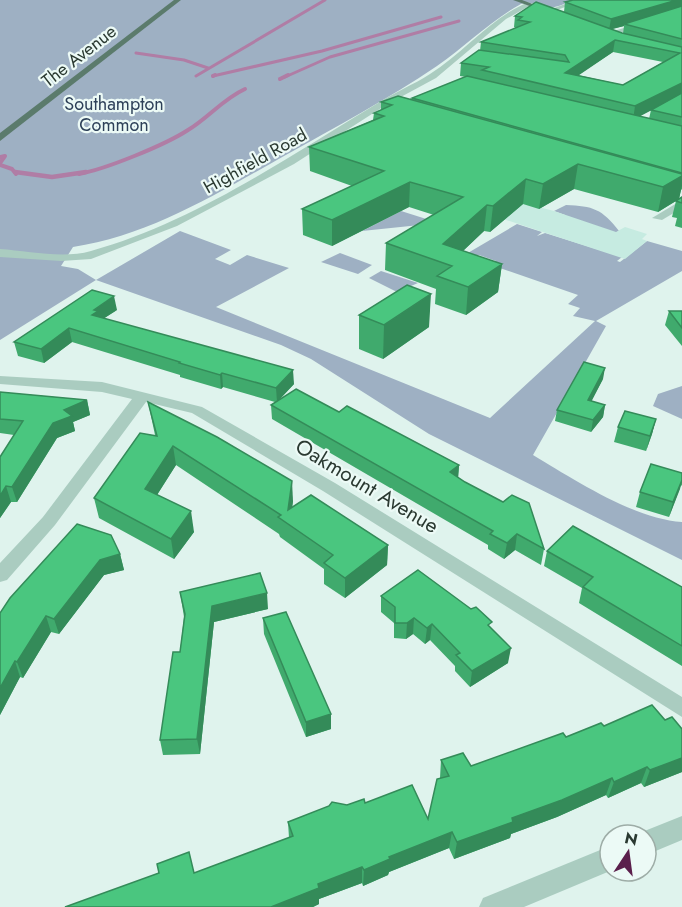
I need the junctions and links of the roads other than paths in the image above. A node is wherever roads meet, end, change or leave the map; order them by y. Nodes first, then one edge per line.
1 (178, 0) edge
2 (516, 0) edge
3 (582, 0) edge
4 (529, 4) junction
5 (549, 11) junction
6 (682, 12) edge
7 (563, 17) edge
8 (654, 21) junction
9 (674, 25) edge
10 (594, 30) edge
11 (605, 35) junction
12 (624, 41) edge
13 (459, 55) junction
14 (470, 57) edge
15 (433, 76) junction
16 (446, 79) dead end
17 (378, 107) junction
18 (397, 112) edge
19 (0, 138) edge
20 (682, 203) edge
21 (658, 219) dead end
22 (0, 253) edge
23 (0, 380) edge
24 (143, 395) junction
25 (0, 575) edge
26 (682, 708) edge
27 (682, 828) edge
28 (658, 838) edge
29 (598, 863) edge
30 (492, 907) edge

1 - 19 main road, The Avenue
2 - 4 main road
3 - 5 street
4 - 5 main road
4 - 13 street, Highfield Road
5 - 7 main road
6 - 8 street
8 - 9 street
8 - 11 street
10 - 11 main road
11 - 12 main road
13 - 14 street
13 - 15 street, Highfield Road
15 - 16 street
15 - 17 street, Highfield Road
17 - 18 street
17 - 22 street, Highfield Road
20 - 21 street
23 - 24 street, Oakmount Avenue
24 - 25 street
24 - 26 street, Oakmount Avenue
27 - 28 street
29 - 30 street

